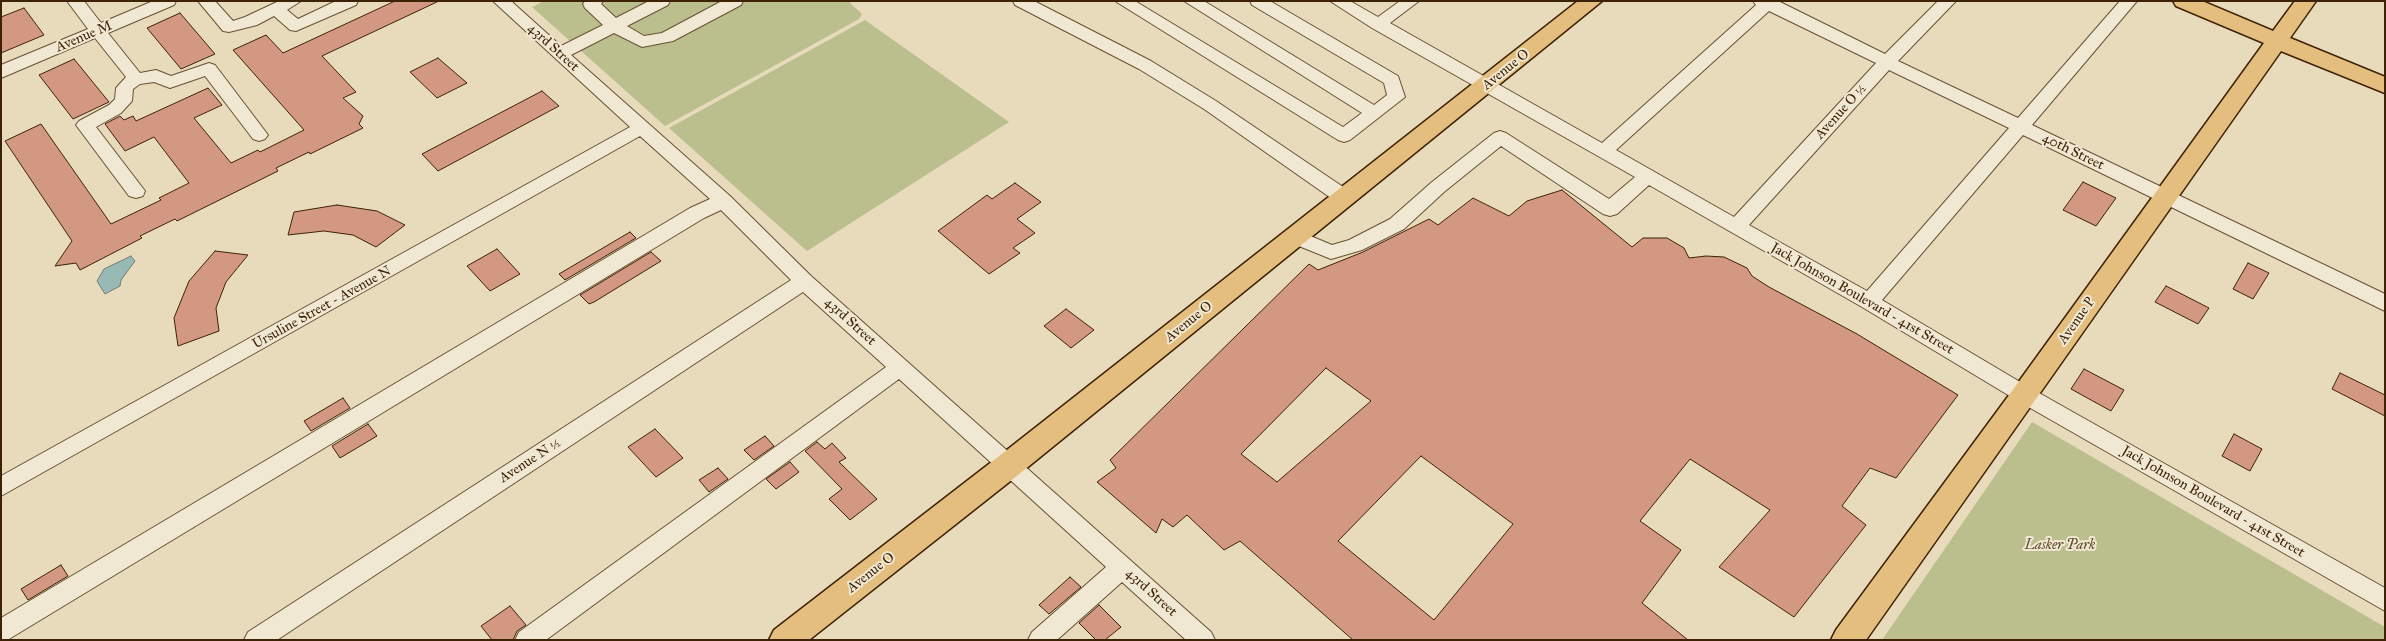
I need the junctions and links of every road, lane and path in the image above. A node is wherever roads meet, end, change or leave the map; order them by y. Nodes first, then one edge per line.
1 (75, 1) edge
2 (168, 1) edge
3 (206, 1) edge
4 (293, 1) edge
5 (350, 1) edge
6 (596, 1) edge
7 (662, 1) edge
8 (735, 1) edge
9 (1021, 1) edge
10 (1123, 1) edge
11 (1192, 1) edge
12 (1258, 1) edge
13 (1338, 1) edge
14 (1411, 1) edge
15 (1592, 1) edge
16 (1948, 1) edge
17 (2128, 1) edge
18 (2183, 1) edge
19 (2306, 1) edge
20 (1766, 2) edge
21 (511, 4) edge
22 (276, 9) junction
23 (1378, 24) junction
24 (614, 26) junction
25 (97, 31) junction
26 (2278, 41) junction
27 (560, 54) junction
28 (1887, 62) junction
29 (1, 72) edge
30 (136, 79) junction
31 (1487, 85) junction
32 (2385, 86) edge
33 (1375, 113) junction
34 (2019, 126) junction
35 (641, 128) junction
36 (259, 135) dead end
37 (1604, 151) junction
38 (1648, 176) junction
39 (136, 191) dead end
40 (2164, 196) junction
41 (1345, 198) junction
42 (724, 201) junction
43 (1737, 226) junction
44 (1296, 237) junction
45 (804, 281) junction
46 (1869, 302) junction
47 (2385, 304) edge
48 (901, 367) junction
49 (2025, 395) junction
50 (1008, 466) junction
51 (1, 487) edge
52 (1122, 567) junction
53 (2385, 600) edge
54 (1, 631) edge
55 (256, 640) edge
56 (527, 640) edge
57 (785, 640) edge
58 (1040, 640) edge
59 (1203, 640) edge
60 (1847, 640) edge

1 - 25 street
2 - 25 street, Avenue M
3 - 22 street
4 - 22 street
5 - 22 street
6 - 24 street
7 - 24 street
8 - 24 street
9 - 41 street
10 - 33 street
11 - 33 street
12 - 33 street
13 - 23 street, Jack Johnson Boulevard - 41st Street
14 - 23 street
15 - 31 main road, Avenue O
16 - 28 street, Avenue O ½
17 - 34 street
18 - 26 main road
19 - 26 main road, Avenue P
20 - 28 street, 40th Street
20 - 37 street
21 - 27 street, 43rd Street
23 - 31 street, Jack Johnson Boulevard - 41st Street
24 - 27 street
25 - 29 street, Avenue M
25 - 30 street
26 - 32 main road
26 - 40 main road, Avenue P
27 - 35 street, 43rd Street
28 - 34 street, 40th Street
28 - 43 street, Avenue O ½
30 - 36 street
30 - 39 street
31 - 37 street, Jack Johnson Boulevard - 41st Street
31 - 41 main road, Avenue O
34 - 40 street, 40th Street
34 - 46 street
35 - 42 street, 43rd Street
35 - 51 street, Ursuline Street - Avenue N
37 - 38 street, Jack Johnson Boulevard - 41st Street
38 - 43 street, Jack Johnson Boulevard - 41st Street
38 - 44 street
40 - 47 street, 40th Street
40 - 49 main road, Avenue P
41 - 44 main road, Avenue O
42 - 45 street, 43rd Street
42 - 54 street
43 - 46 street, Jack Johnson Boulevard - 41st Street
44 - 50 main road, Avenue O
45 - 48 street, 43rd Street
45 - 55 street, Avenue N ½
46 - 49 street, Jack Johnson Boulevard - 41st Street
48 - 50 street, 43rd Street
48 - 56 street
49 - 53 street, Jack Johnson Boulevard - 41st Street
49 - 60 main road, Avenue P
50 - 52 street, 43rd Street
50 - 57 main road, Avenue O
52 - 58 street
52 - 59 street, 43rd Street

